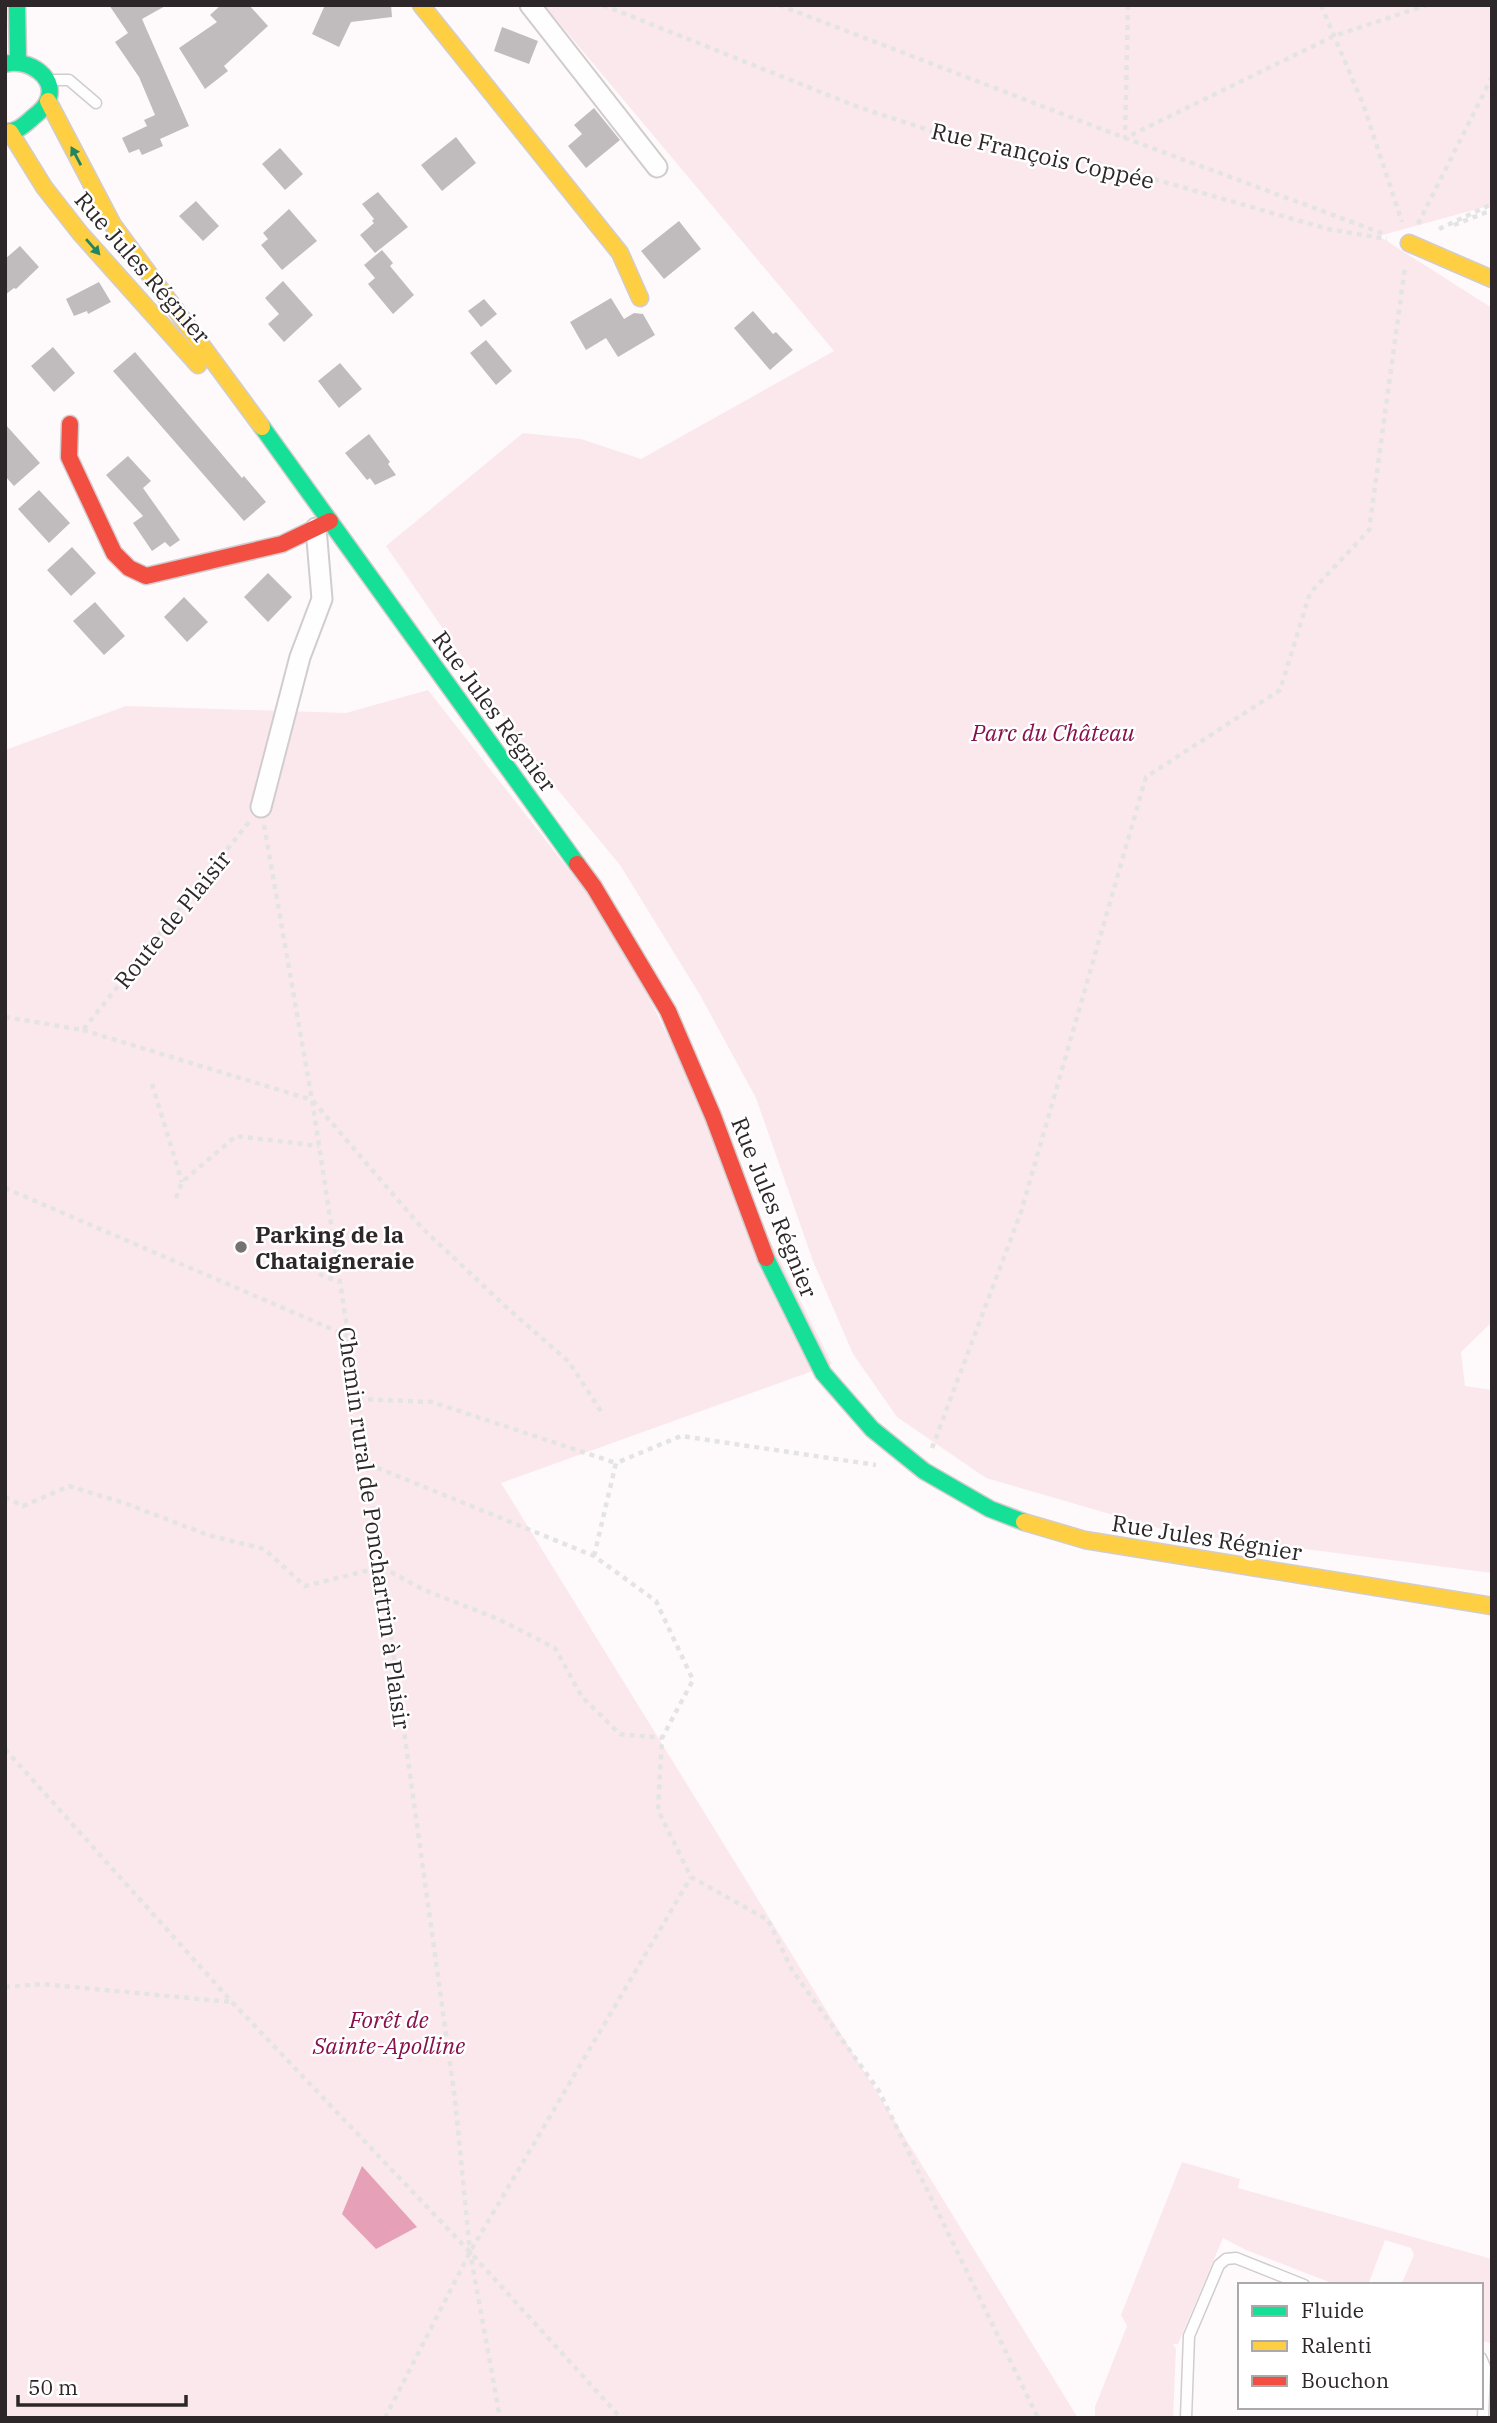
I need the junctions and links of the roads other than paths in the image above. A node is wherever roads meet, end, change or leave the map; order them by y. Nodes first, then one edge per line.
1 (17, 5) edge
2 (421, 5) edge
3 (530, 5) edge
4 (11, 62) edge
5 (47, 80) junction
6 (48, 101) junction
7 (96, 103) dead end
8 (8, 132) edge
9 (657, 167) dead end
10 (1409, 243) road end
11 (1492, 279) edge
12 (640, 298) dead end
13 (70, 424) dead end
14 (281, 454) junction
15 (323, 525) junction
16 (261, 807) road end
17 (1492, 1606) edge
18 (1299, 2283) edge
19 (1483, 2362) edge
20 (1186, 2418) edge
21 (1483, 2418) edge

1 - 4 street
2 - 12 street
3 - 9 street
4 - 5 street
5 - 6 street
5 - 7 lane
6 - 8 street
14 -> 6 street, Rue Jules Régnier
8 -> 14 street, Rue Jules Régnier
10 - 11 street
13 - 15 street
14 - 15 street, Rue Jules Régnier
15 - 16 street
15 - 17 street, Rue Jules Régnier
18 - 20 lane
19 - 21 lane

